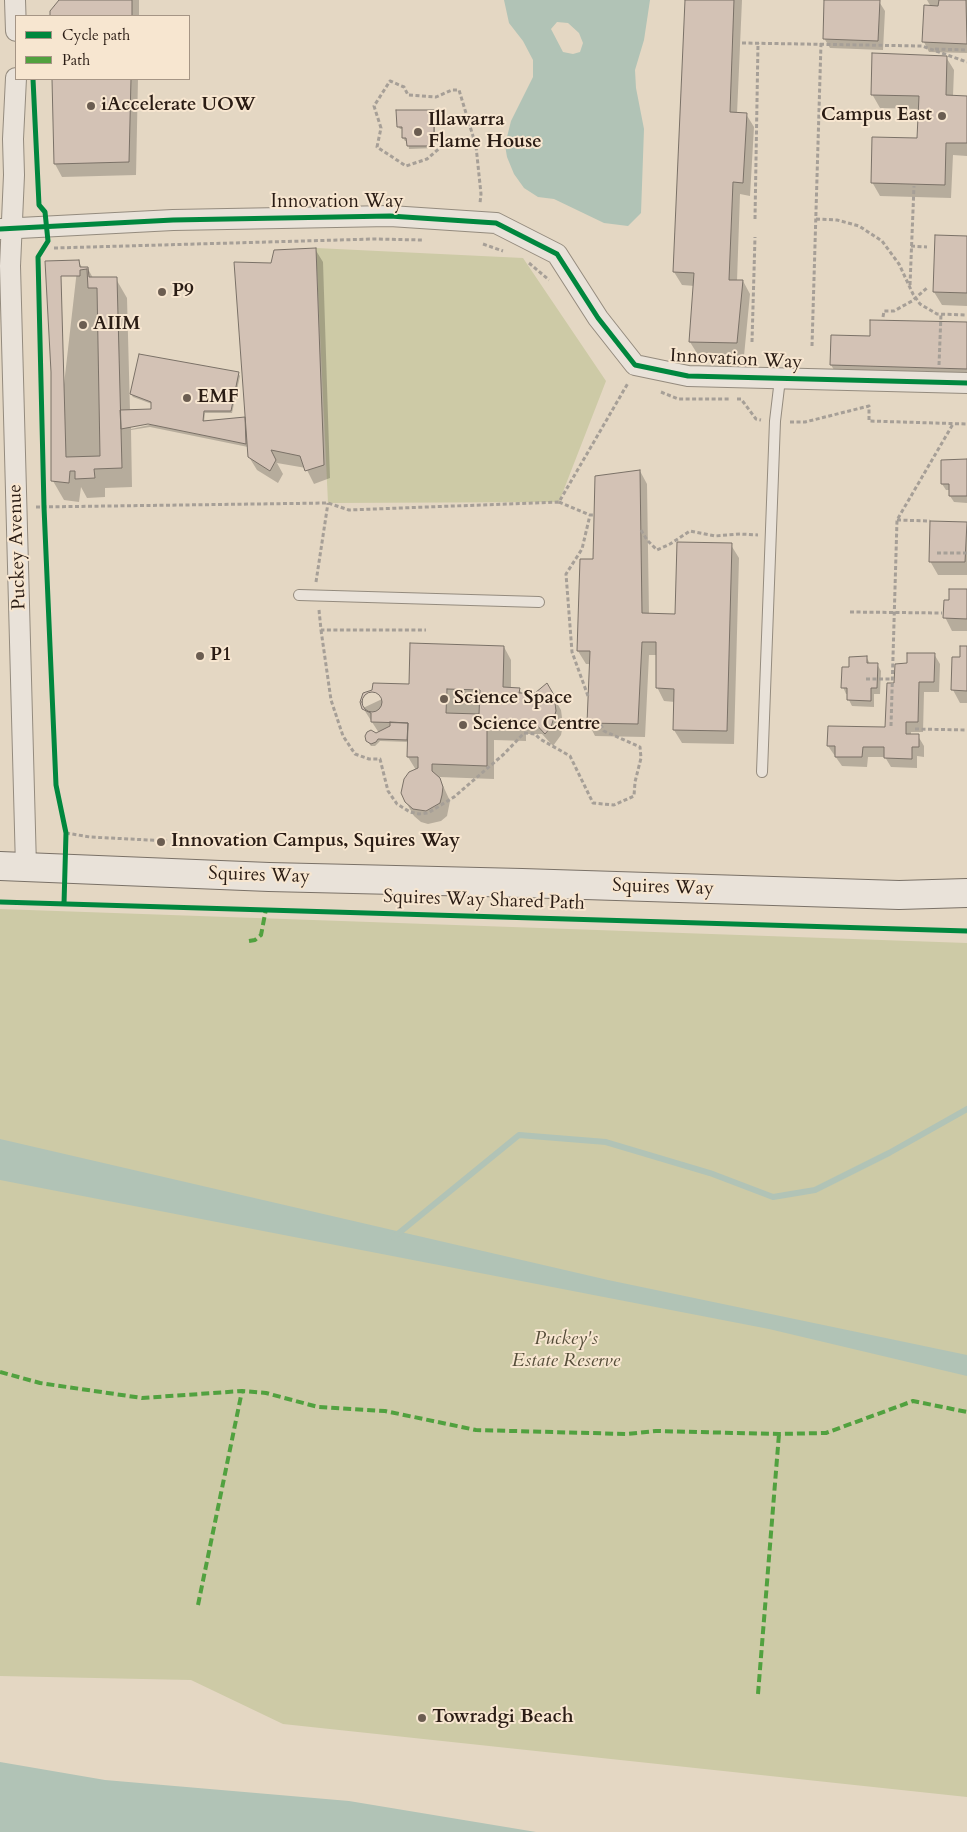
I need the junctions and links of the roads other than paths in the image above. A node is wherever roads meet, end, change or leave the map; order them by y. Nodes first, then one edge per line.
1 (15, 0) edge
2 (15, 15) edge
3 (16, 80) edge
4 (6, 229) edge
5 (780, 379) junction
6 (967, 383) edge
7 (300, 595) dead end
8 (539, 602) dead end
9 (762, 772) dead end
10 (13, 867) edge
11 (967, 893) edge

1 - 2 street
3 - 4 street, Puckey Avenue
4 - 5 street, Innovation Way
4 - 10 street, Puckey Avenue
5 - 6 street, Innovation Way
5 - 9 lane
7 - 8 lane
10 - 11 main road, Squires Way

